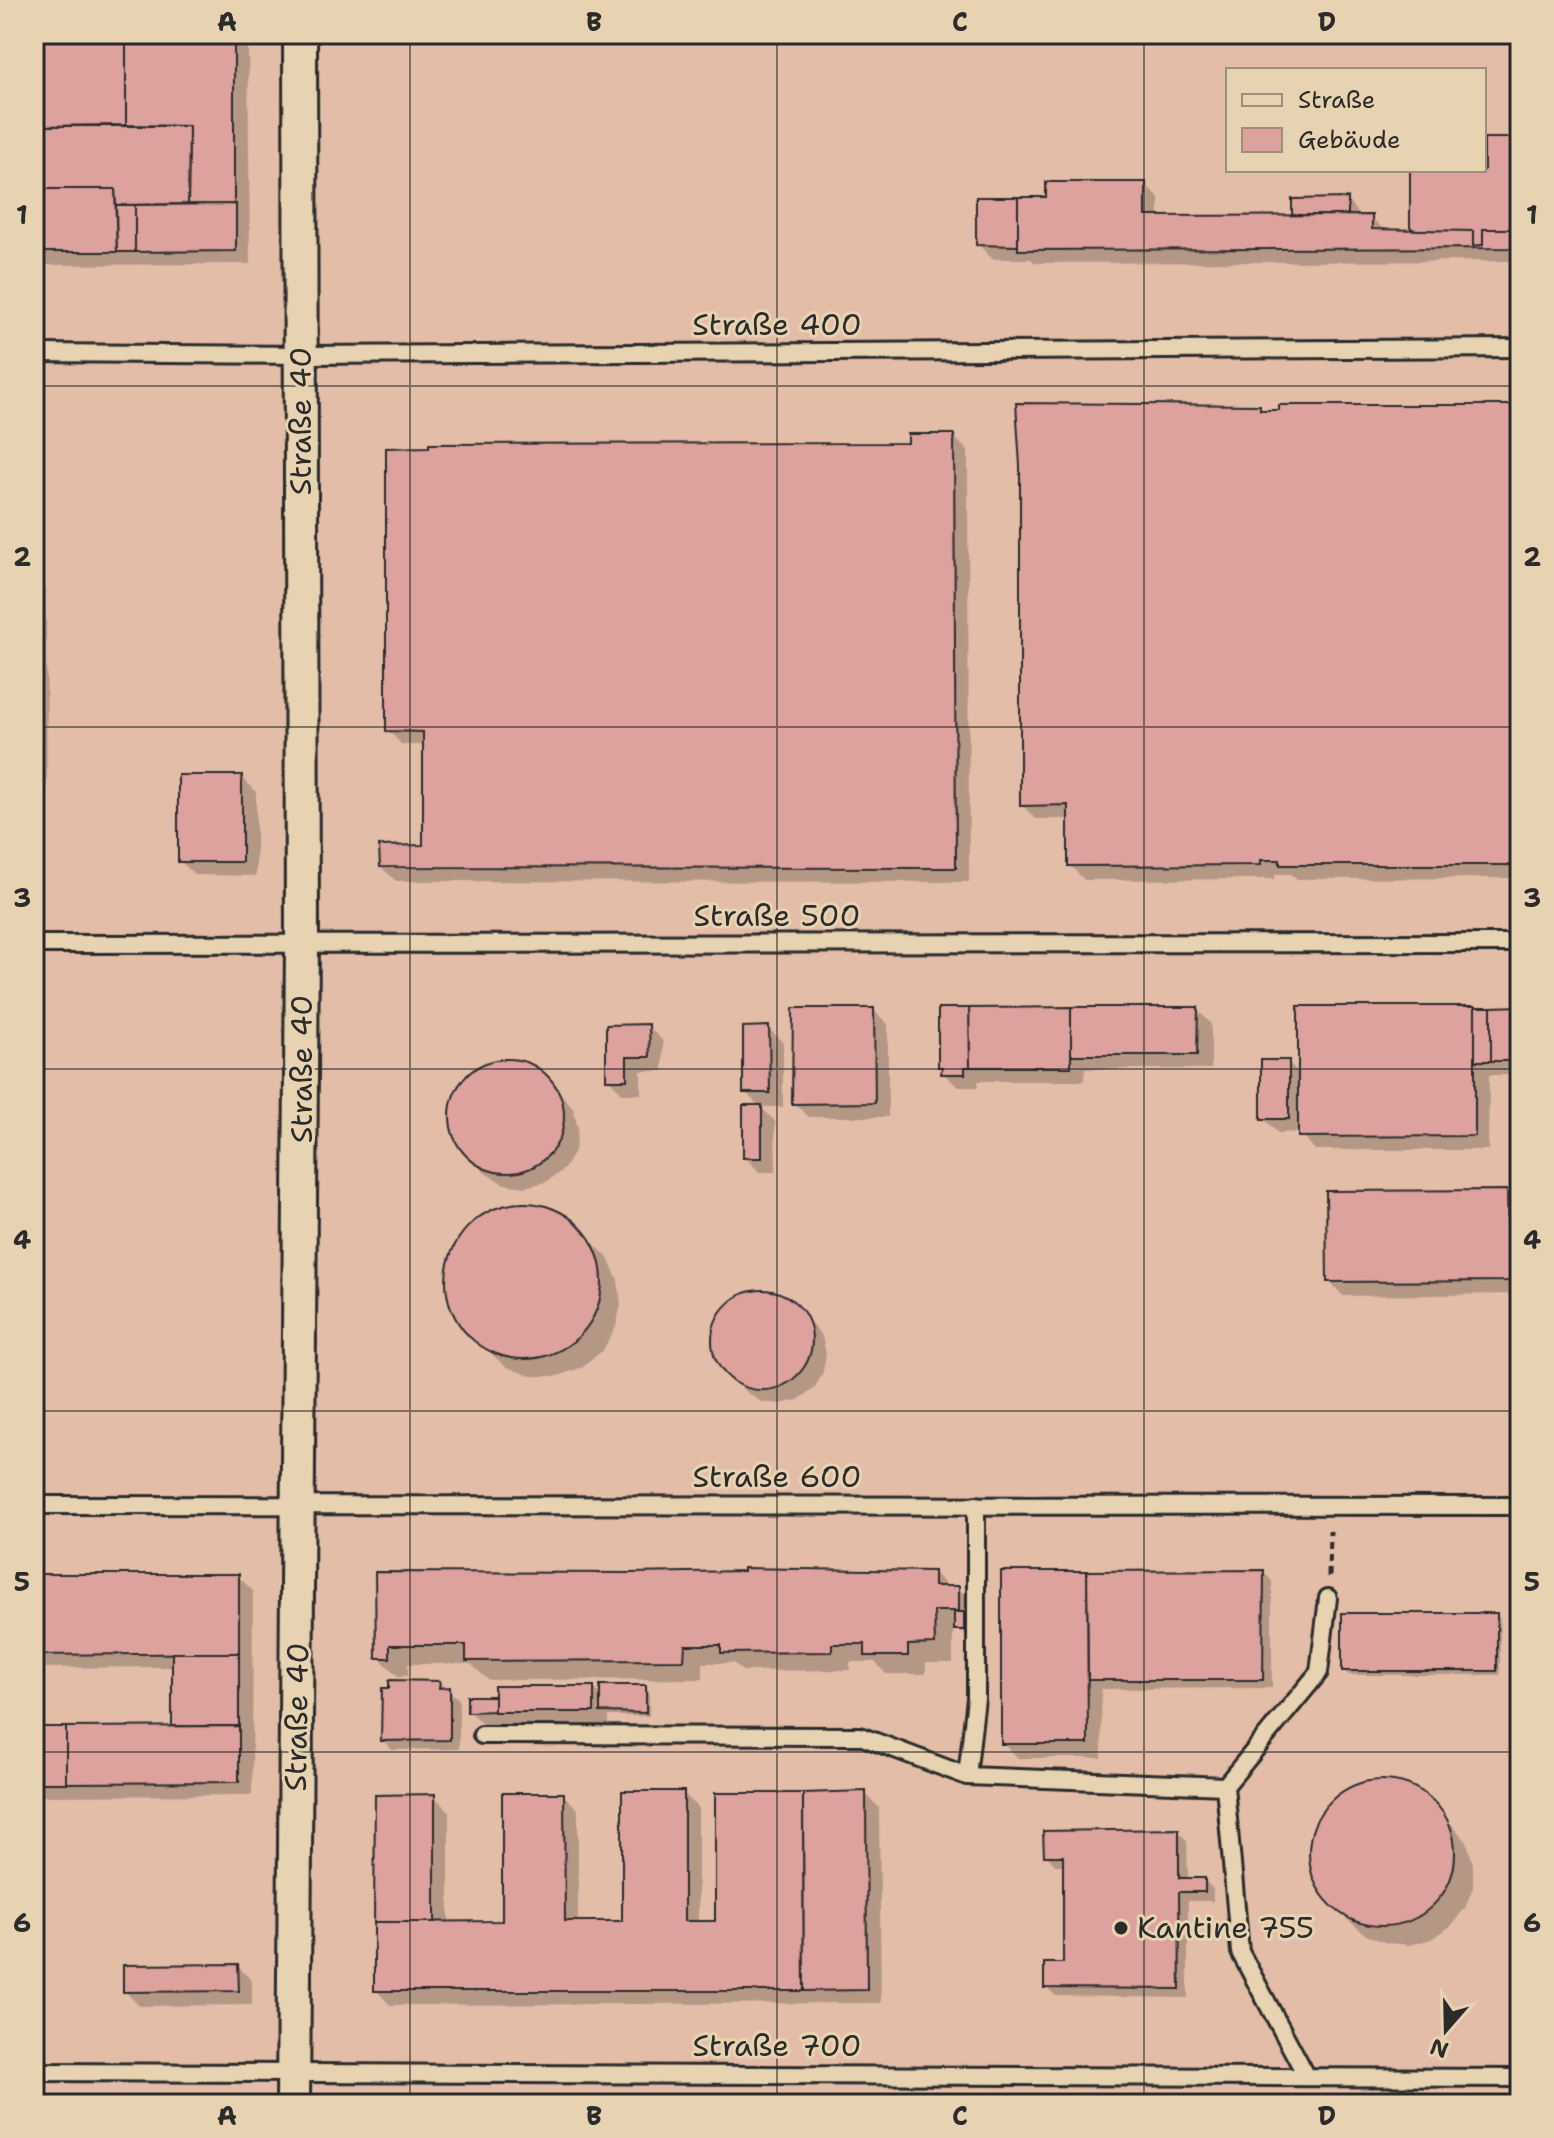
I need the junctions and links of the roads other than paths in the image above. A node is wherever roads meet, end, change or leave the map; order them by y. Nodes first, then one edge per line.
1 (300, 34) edge
2 (1520, 348) edge
3 (34, 353) edge
4 (301, 355) junction
5 (1520, 943) edge
6 (34, 944) edge
7 (302, 944) junction
8 (299, 1504) junction
9 (34, 1505) edge
10 (976, 1505) junction
11 (1520, 1506) edge
12 (1328, 1598) road end
13 (482, 1735) dead end
14 (967, 1776) junction
15 (1225, 1786) junction
16 (294, 2071) junction
17 (34, 2072) edge
18 (1307, 2077) junction
19 (1520, 2078) edge
20 (293, 2104) edge

1 - 4 street, Straße 40
2 - 4 lane, Straße 400
3 - 4 lane, Straße 400
4 - 7 street, Straße 40
5 - 7 lane, Straße 500
6 - 7 lane, Straße 500
7 - 8 street, Straße 40
8 - 9 lane, Straße 600
8 - 10 lane, Straße 600
8 - 16 street, Straße 40
10 - 11 lane, Straße 600
10 - 14 lane
12 - 15 lane
13 - 14 lane
14 - 15 lane
15 - 18 lane
16 - 17 lane, Straße 700
16 - 18 lane, Straße 700
16 - 20 street, Straße 40
18 - 19 lane, Straße 700

